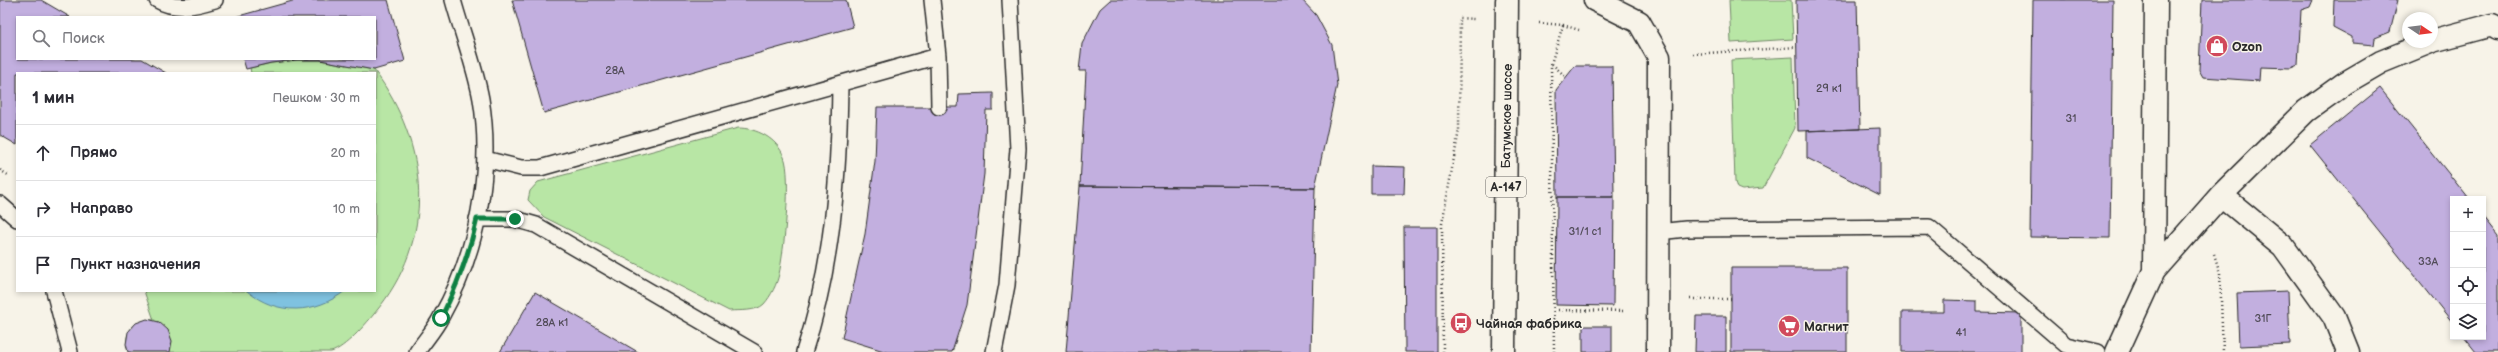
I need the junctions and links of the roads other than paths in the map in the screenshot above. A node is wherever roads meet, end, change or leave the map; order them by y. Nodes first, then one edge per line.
1 (157, 0) edge
2 (215, 0) edge
3 (453, 0) edge
4 (932, 0) edge
5 (1010, 0) edge
6 (1595, 0) edge
7 (2156, 0) edge
8 (1507, 11) edge
9 (2498, 29) edge
10 (2438, 40) edge
11 (2416, 48) edge
12 (938, 56) junction
13 (840, 84) junction
14 (939, 107) dead end
15 (484, 159) junction
16 (2221, 195) junction
17 (0, 204) edge
18 (16, 218) edge
19 (477, 219) junction
20 (1658, 232) junction
21 (2154, 271) junction
22 (54, 292) edge
23 (70, 352) edge
24 (418, 352) edge
25 (754, 352) edge
26 (804, 352) edge
27 (994, 352) edge
28 (1504, 352) edge
29 (1658, 352) edge
30 (2098, 352) edge
31 (2117, 352) edge
32 (2348, 352) edge

1 - 2 lane
3 - 15 lane
4 - 12 lane
5 - 27 lane
6 - 20 main road
7 - 21 main road
8 - 28 main road, Батумское шоссе / А-147
9 - 10 main road
11 - 16 main road
12 - 13 lane
12 - 14 lane
13 - 15 lane
13 - 26 lane
15 - 19 lane
16 - 21 main road
16 - 32 main road
17 - 18 lane
19 - 24 lane
19 - 25 lane
20 - 29 main road
20 - 30 lane
21 - 31 main road
22 - 23 lane

